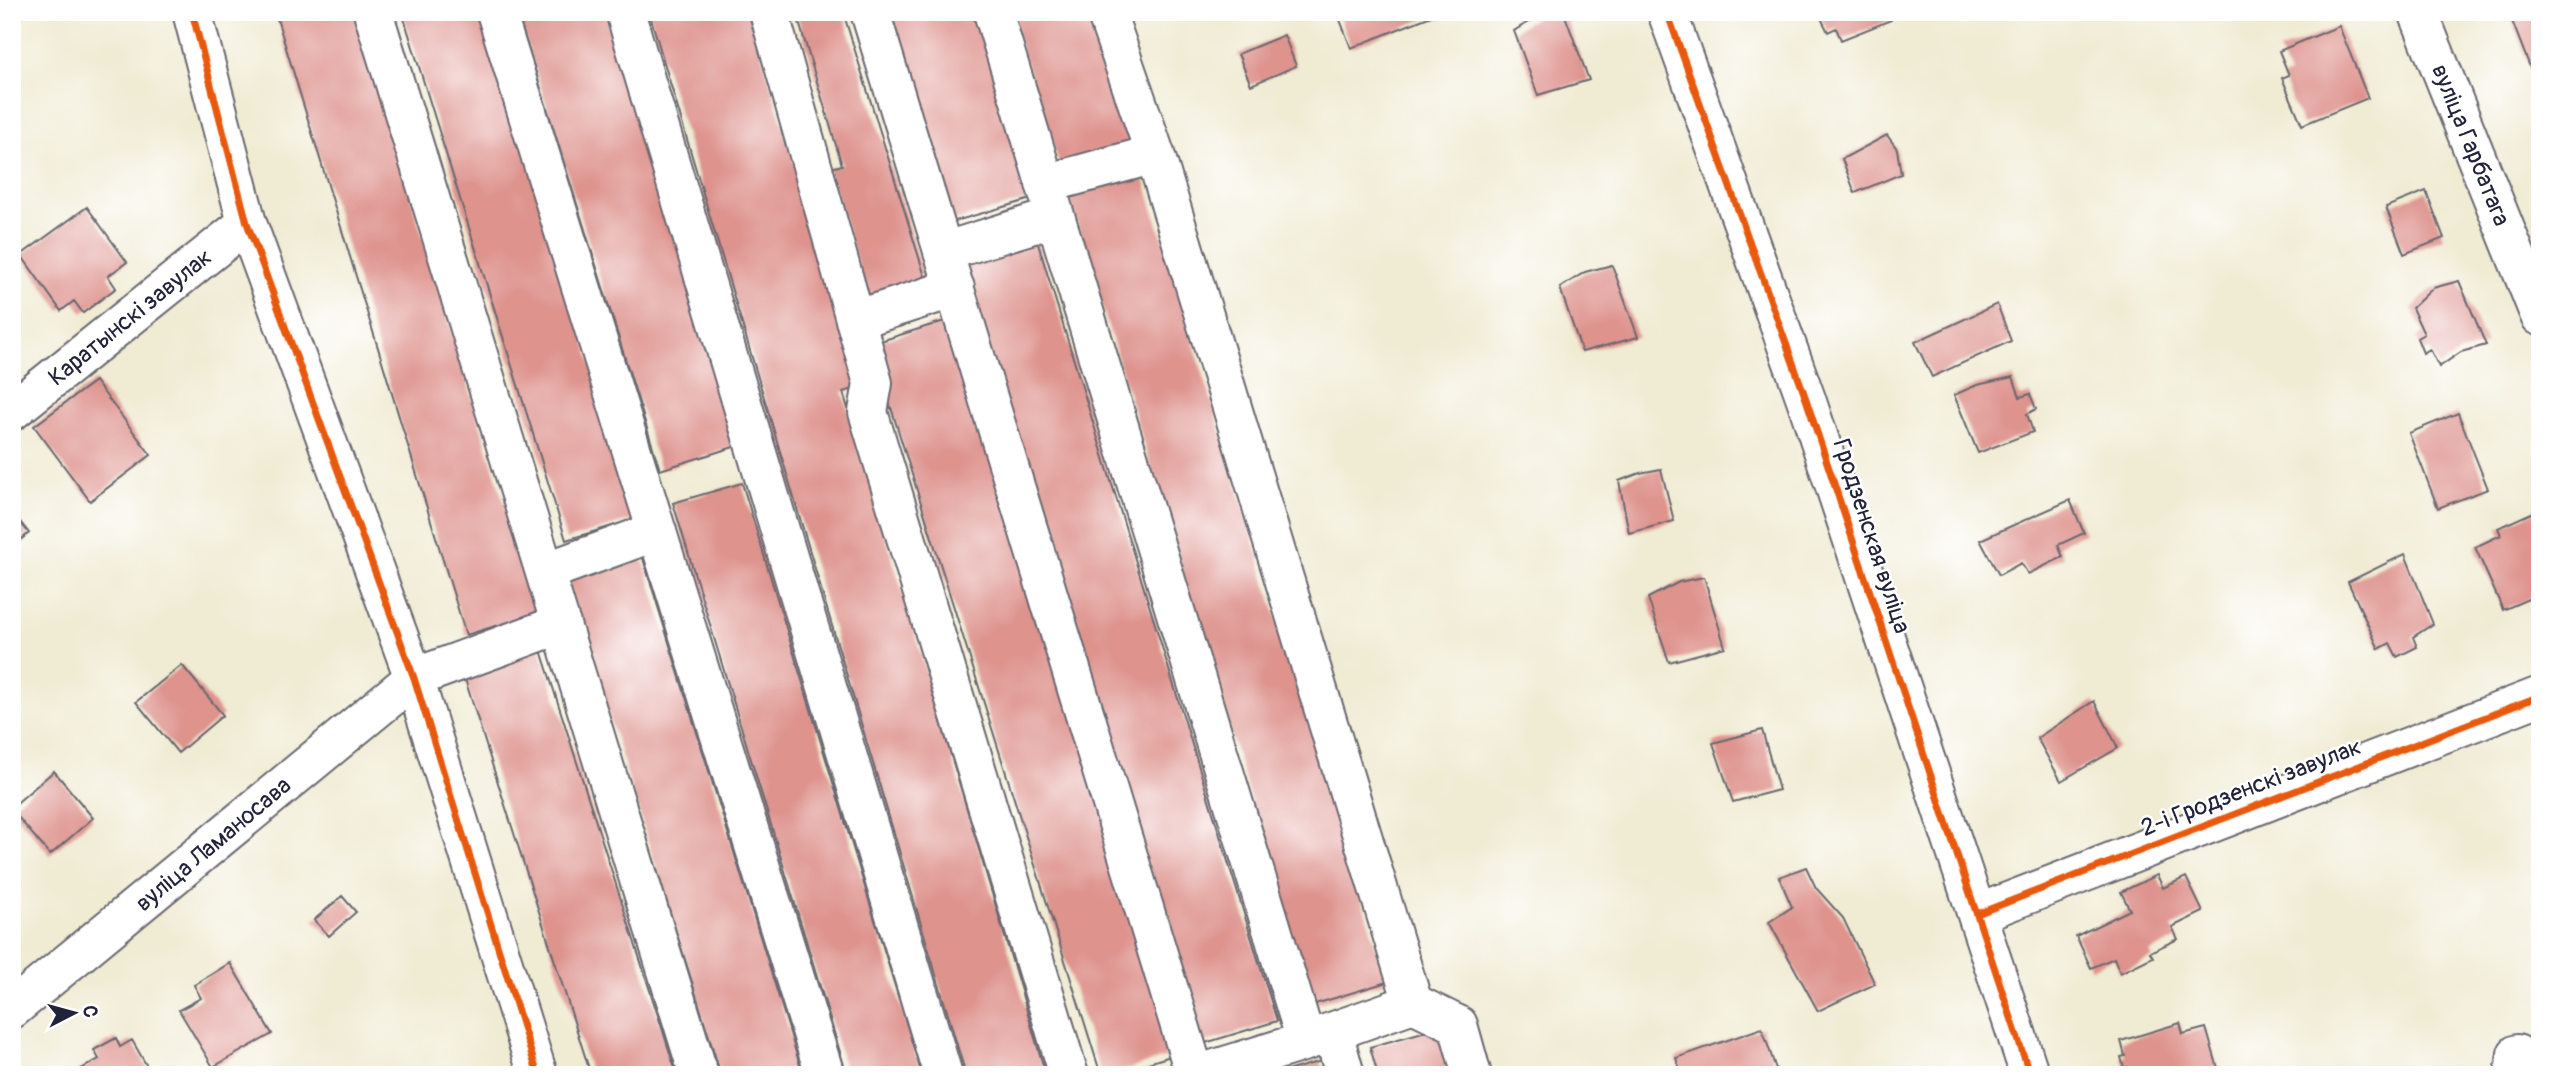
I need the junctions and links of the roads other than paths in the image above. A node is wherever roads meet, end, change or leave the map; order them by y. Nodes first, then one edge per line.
1 (192, 12) edge
2 (373, 12) edge
3 (496, 12) edge
4 (625, 12) edge
5 (768, 12) edge
6 (870, 12) edge
7 (993, 12) edge
8 (1106, 12) edge
9 (1667, 12) edge
10 (2422, 14) edge
11 (1155, 154) junction
12 (1050, 200) junction
13 (247, 223) junction
14 (943, 252) junction
15 (955, 288) junction
16 (2540, 316) edge
17 (855, 320) junction
18 (12, 411) edge
19 (657, 531) junction
20 (545, 572) junction
21 (561, 624) junction
22 (414, 678) junction
23 (2540, 696) edge
24 (1977, 914) junction
25 (1413, 1003) junction
26 (12, 1009) edge
27 (1320, 1037) junction
28 (1205, 1073) edge
29 (538, 1075) edge
30 (699, 1075) edge
31 (825, 1075) edge
32 (943, 1075) edge
33 (1069, 1075) edge
34 (1345, 1075) edge
35 (1472, 1075) edge
36 (2030, 1075) edge

1 - 13 street
2 - 20 street
3 - 19 street
4 - 32 street
5 - 17 street
6 - 14 street
7 - 12 street
8 - 11 street
9 - 24 street, Гродзенская вуліца
10 - 16 street, вуліца Гарбатага
11 - 12 street
11 - 25 street
12 - 14 street
12 - 27 street
13 - 18 street, Каратынскі завулак
13 - 22 street
14 - 15 street
15 - 17 street
15 - 28 street
17 - 33 street
19 - 20 street
19 - 31 street
20 - 21 street
21 - 22 street, вуліца Ламаносава
21 - 30 street
22 - 26 street, вуліца Ламаносава
22 - 29 street
23 - 24 street, 2-і Гродзенскі завулак
24 - 36 street, Гродзенская вуліца
25 - 27 street
25 - 35 street
27 - 28 street
27 - 34 street

